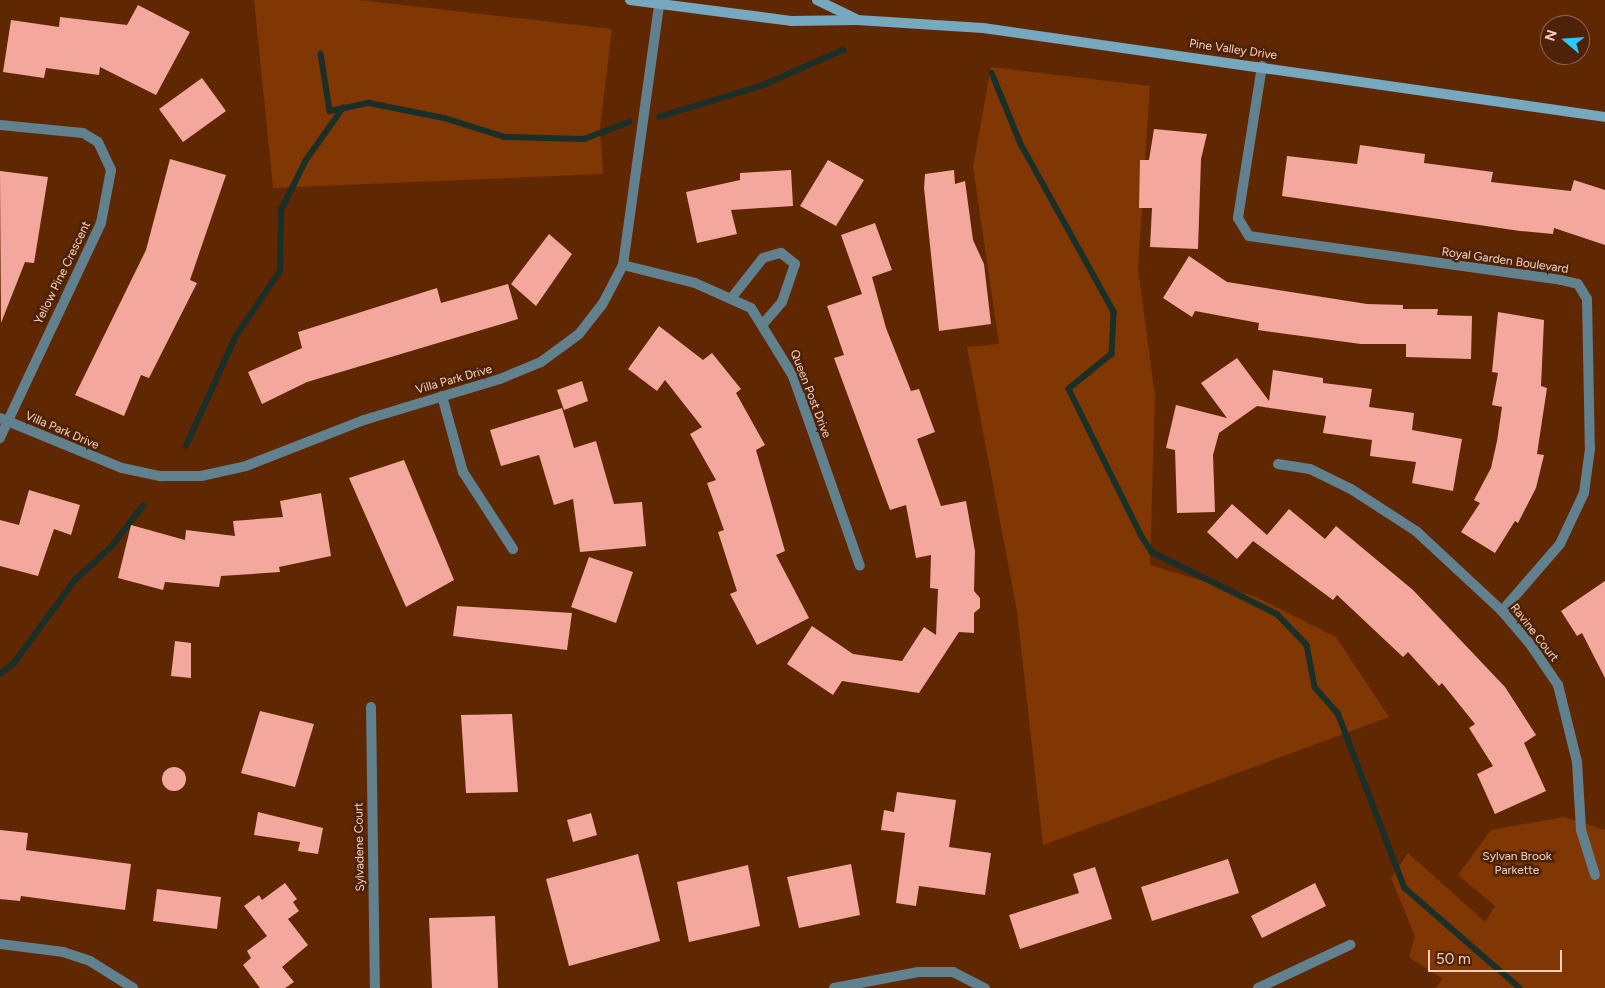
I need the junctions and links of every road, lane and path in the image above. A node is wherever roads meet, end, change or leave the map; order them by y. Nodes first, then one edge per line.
1 (630, 0) edge
2 (818, 0) edge
3 (659, 4) junction
4 (857, 20) junction
5 (1262, 66) junction
6 (1605, 117) edge
7 (0, 125) edge
8 (623, 265) junction
9 (733, 296) junction
10 (763, 324) junction
11 (442, 396) junction
12 (4, 420) edge
13 (0, 438) edge
14 (1278, 464) dead end
15 (513, 549) dead end
16 (860, 566) dead end
17 (1502, 611) junction
18 (371, 707) dead end
19 (1595, 875) dead end
20 (0, 944) edge
21 (1350, 945) dead end
22 (133, 988) edge
23 (375, 988) edge
24 (834, 988) edge
25 (985, 988) edge
26 (1258, 988) edge

1 - 3 main road, Pine Valley Drive
2 - 4 main road, Pine Valley Drive
3 - 4 main road, Pine Valley Drive
3 - 8 street, Villa Park Drive
4 - 5 main road, Pine Valley Drive
5 - 6 main road, Pine Valley Drive
5 - 17 street, Royal Garden Boulevard
7 - 12 street, Yellow Pine Crescent
8 - 9 street, Queen Post Drive
8 - 11 street, Villa Park Drive
9 - 10 street, Queen Post Drive
9 - 10 street
10 - 16 street, Queen Post Drive
11 - 12 street, Villa Park Drive
11 - 15 street
12 - 13 street, Yellow Pine Crescent
14 - 17 street, Ravine Court
17 - 19 street, Ravine Court
18 - 23 street, Sylvadene Court
20 - 22 street
21 - 26 street
24 - 25 street

